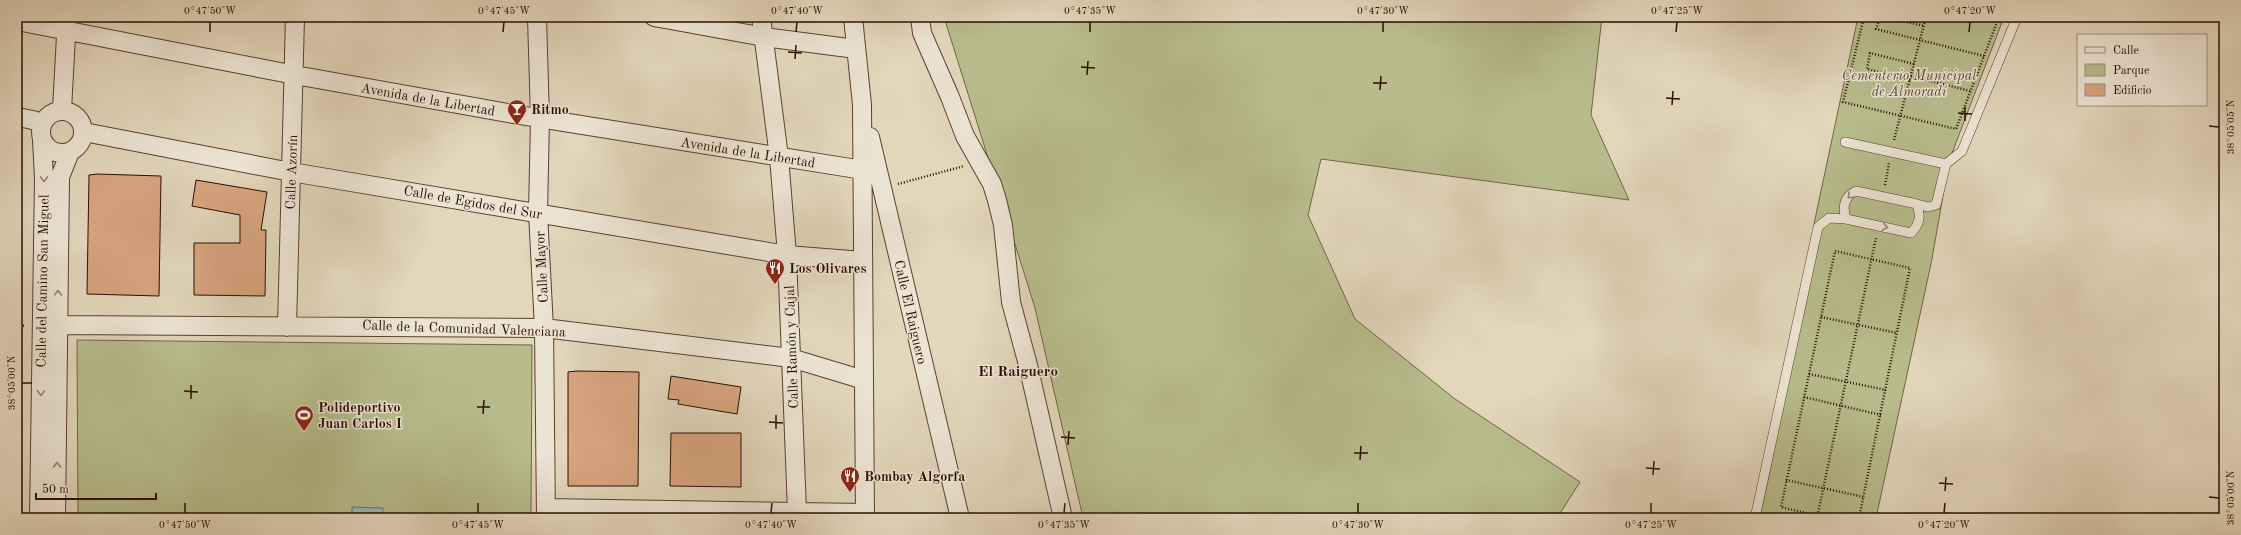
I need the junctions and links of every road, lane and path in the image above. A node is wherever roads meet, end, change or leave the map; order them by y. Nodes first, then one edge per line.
1 (295, 17) edge
2 (537, 17) edge
3 (654, 17) edge
4 (761, 17) edge
5 (853, 17) edge
6 (920, 17) edge
7 (1864, 17) edge
8 (1880, 17) edge
9 (1887, 17) edge
10 (1926, 17) edge
11 (1994, 17) edge
12 (1998, 17) edge
13 (2018, 17) edge
14 (17, 21) edge
15 (67, 23) edge
16 (1924, 26) junction
17 (764, 37) junction
18 (1920, 40) junction
19 (856, 49) junction
20 (1984, 56) junction
21 (1914, 64) junction
22 (295, 75) junction
23 (1911, 76) junction
24 (1910, 80) junction
25 (1970, 92) junction
26 (862, 105) junction
27 (62, 110) junction
28 (1900, 116) junction
29 (17, 117) edge
30 (540, 119) junction
31 (42, 132) junction
32 (84, 132) junction
33 (1844, 142) dead end
34 (70, 152) junction
35 (1892, 152) junction
36 (779, 157) junction
37 (979, 162) junction
38 (1946, 164) junction
39 (863, 170) junction
40 (291, 172) junction
41 (882, 188) junction
42 (1883, 196) junction
43 (1917, 204) junction
44 (538, 213) junction
45 (1846, 219) junction
46 (1879, 226) junction
47 (787, 255) junction
48 (1872, 259) junction
49 (863, 261) junction
50 (1821, 317) junction
51 (58, 325) junction
52 (1858, 325) junction
53 (287, 326) junction
54 (544, 328) junction
55 (1897, 333) junction
56 (791, 358) junction
57 (1809, 374) junction
58 (864, 380) junction
59 (1846, 382) junction
60 (1886, 390) junction
61 (1804, 398) junction
62 (1841, 406) junction
63 (1881, 415) junction
64 (1786, 480) junction
65 (1823, 488) junction
66 (1864, 497) junction
67 (797, 511) junction
68 (546, 513) edge
69 (865, 516) edge
70 (1817, 517) edge
71 (39, 518) edge
72 (56, 518) edge
73 (960, 518) edge
74 (1063, 518) edge
75 (1754, 518) edge
76 (1827, 518) edge
77 (1859, 518) edge

1 - 22 street, Calle Azorín
2 - 30 street, Calle Mayor
3 - 17 street
4 - 17 street, Calle Ramón y Cajal
5 - 19 street
6 - 37 street
7 - 28 path
8 - 18 path
9 - 16 path
10 - 16 path
11 - 12 path
12 - 20 path
13 - 38 lane
14 - 15 street, Avenida de la Libertad
15 - 22 street, Avenida de la Libertad
15 - 27 street
16 - 18 path
17 - 19 street
17 - 36 street, Calle Ramón y Cajal
18 - 20 path
18 - 21 path
19 - 26 street
20 - 25 path
21 - 23 path
21 - 24 path
22 - 30 street, Avenida de la Libertad
22 - 40 street, Calle Azorín
23 - 24 path
23 - 25 path
24 - 28 path
25 - 28 path
26 - 39 street
26 - 41 street, Calle El Raiguero
27 - 31 street
27 - 32 street
28 - 35 path
29 - 31 street
30 - 36 street, Avenida de la Libertad
30 - 44 street, Calle Mayor
31 - 34 street
31 -> 71 street, Calle del Camino San Miguel
32 - 34 street
32 - 40 street, Calle de Egidos del Sur
33 - 35 lane
51 -> 34 street, Calle del Camino San Miguel
35 - 38 lane
35 - 42 path
36 - 39 street, Avenida de la Libertad
36 - 47 street, Calle Ramón y Cajal
37 - 41 path
37 - 74 street
38 - 43 lane
39 - 49 street
40 - 44 street, Calle de Egidos del Sur
40 - 53 street, Calle Azorín
41 - 73 street, Calle El Raiguero
42 - 43 lane
42 -> 45 lane
46 -> 43 lane
44 - 47 street, Calle de Egidos del Sur
44 - 54 street, Calle Mayor
45 - 46 lane
45 - 75 lane
46 - 48 path
47 - 49 street, Calle de Egidos del Sur
47 - 56 street, Calle Ramón y Cajal
48 - 50 path
48 - 52 path
48 - 55 path
49 - 58 street
50 - 52 path
50 - 57 path
51 - 53 street, Calle de la Comunidad Valenciana
72 -> 51 street, Calle del Camino San Miguel
52 - 55 path
52 - 59 path
53 - 54 street, Calle de la Comunidad Valenciana
54 - 56 street, Calle de la Comunidad Valenciana
54 - 68 street, Calle Mayor
55 - 60 path
56 - 58 street, Calle de la Comunidad Valenciana
56 - 67 street, Calle Ramón y Cajal
57 - 59 path
57 - 61 path
58 - 69 street
59 - 60 path
59 - 62 path
60 - 63 path
61 - 62 path
61 - 64 path
62 - 63 path
62 - 65 path
63 - 66 path
64 - 65 path
64 - 70 path
65 - 66 path
65 - 70 path
66 - 77 path
67 - 68 street
67 - 69 street
70 - 76 path

